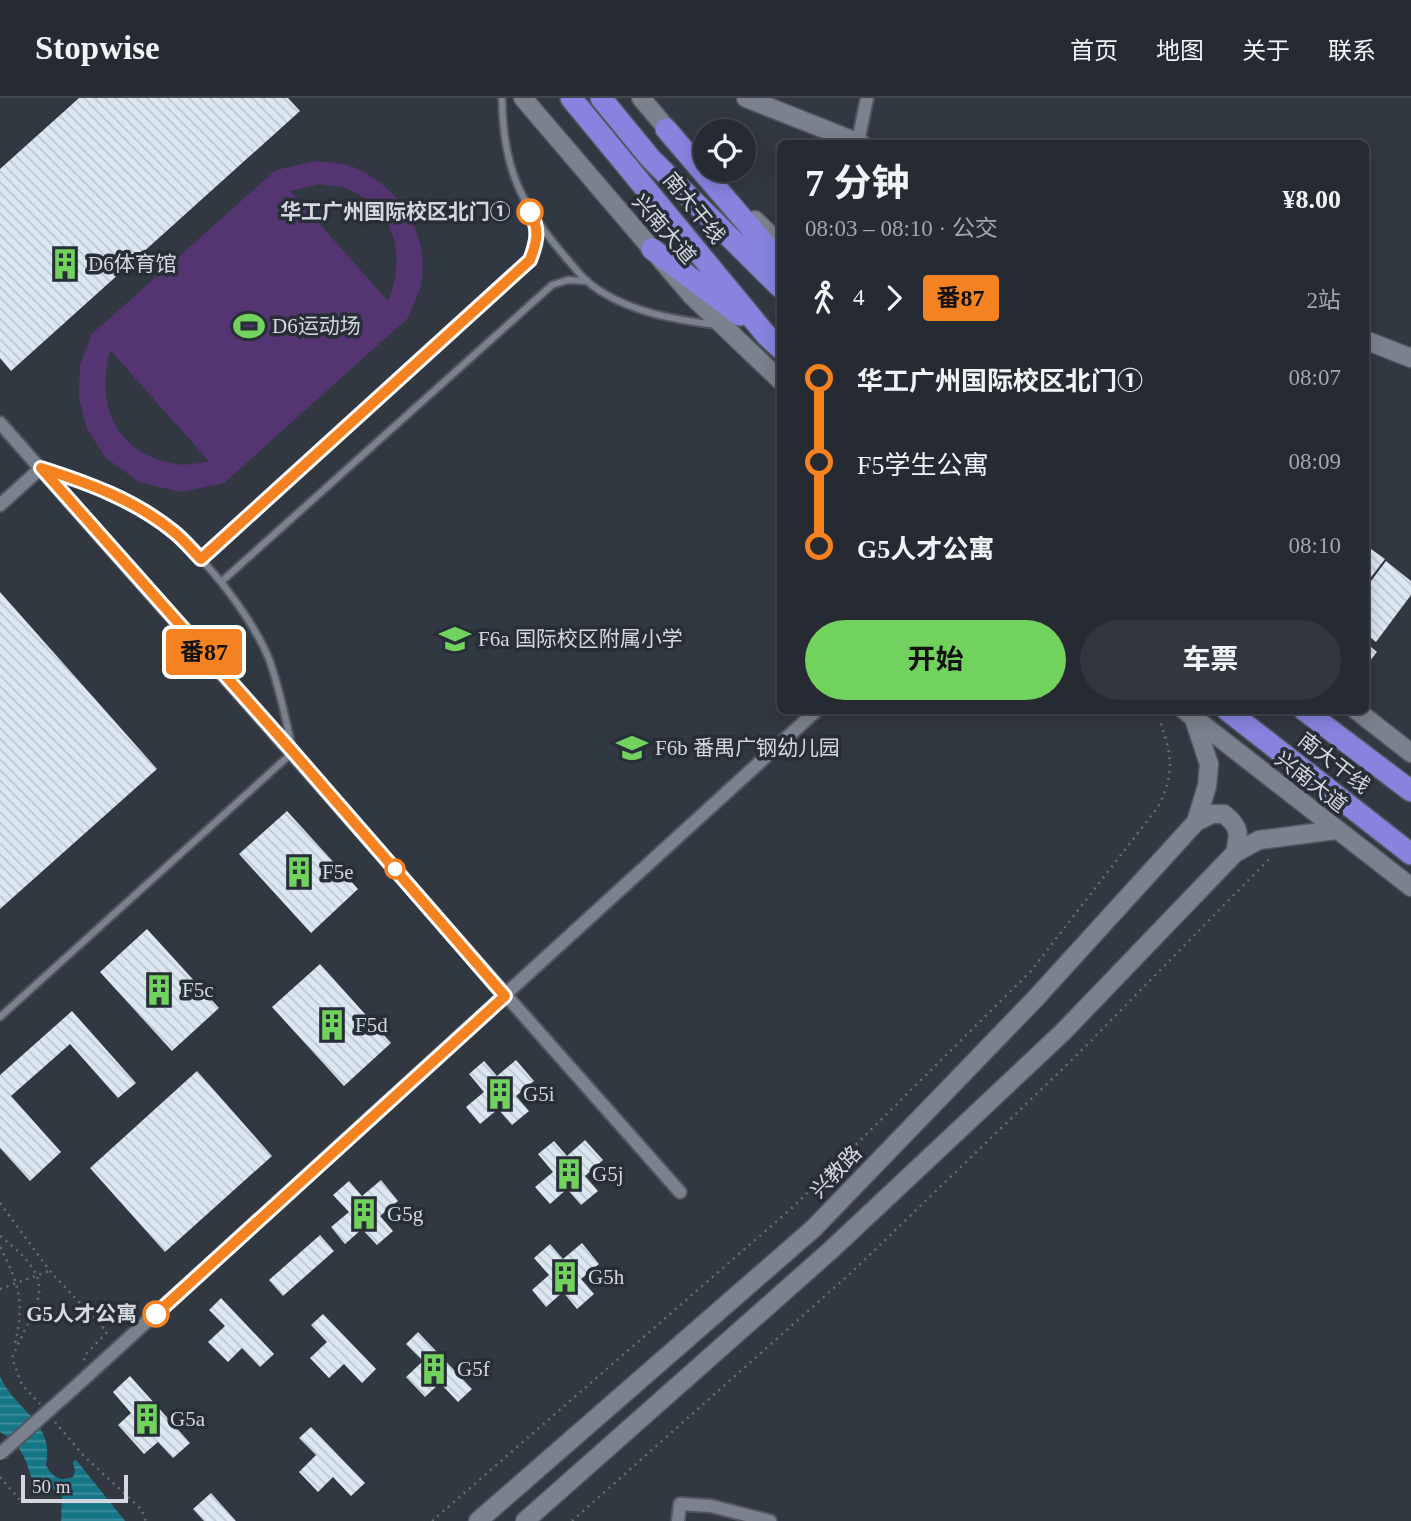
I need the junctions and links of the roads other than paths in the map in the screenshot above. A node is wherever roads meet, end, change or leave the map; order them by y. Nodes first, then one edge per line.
1 (502, 98) edge
2 (523, 98) edge
3 (571, 98) edge
4 (601, 98) edge
5 (641, 98) edge
6 (746, 98) edge
7 (867, 98) edge
8 (666, 129) junction
9 (852, 140) edge
10 (860, 140) edge
11 (693, 156) edge
12 (719, 182) edge
13 (537, 224) junction
14 (777, 241) edge
15 (652, 249) junction
16 (777, 258) edge
17 (585, 281) junction
18 (777, 284) edge
19 (723, 326) junction
20 (774, 342) edge
21 (1369, 342) edge
22 (1411, 358) edge
23 (777, 377) edge
24 (0, 423) edge
25 (41, 468) junction
26 (0, 505) edge
27 (201, 559) junction
28 (221, 582) junction
29 (813, 714) edge
30 (1232, 714) edge
31 (1309, 714) edge
32 (1361, 714) edge
33 (1189, 715) edge
34 (293, 752) junction
35 (1411, 753) edge
36 (1411, 792) edge
37 (1196, 822) junction
38 (1336, 830) junction
39 (1235, 853) junction
40 (1411, 854) edge
41 (1411, 887) edge
42 (505, 996) junction
43 (0, 1017) edge
44 (680, 1192) dead end
45 (0, 1454) edge
46 (478, 1521) edge
47 (525, 1521) edge
48 (678, 1521) edge
49 (770, 1521) edge

1 - 13 lane
2 - 15 street, 兴南大道
3 - 20 highway, 南大干线
4 - 18 highway, 南大干线
5 - 8 street
6 - 9 street
7 - 10 street
8 - 11 street
8 - 16 highway
12 - 14 street
13 - 17 lane
13 - 27 lane
15 - 19 street, 兴南大道
15 - 20 highway
17 - 19 lane
17 - 28 lane
19 - 23 street, 兴南大道
21 - 22 street
24 - 25 street
25 - 26 street
25 - 27 lane
25 - 34 street
27 - 28 lane
28 - 34 lane
29 - 42 street
30 - 40 highway, 南大干线
31 - 36 highway, 南大干线
32 - 35 street
33 - 37 street
33 - 38 street, 兴南大道
34 - 42 street
34 - 43 lane
37 - 39 street
37 - 46 street, 兴教路
38 - 39 street
38 - 41 street, 兴南大道
39 - 47 street
42 - 44 street
42 - 45 street, bridge
48 - 49 street

